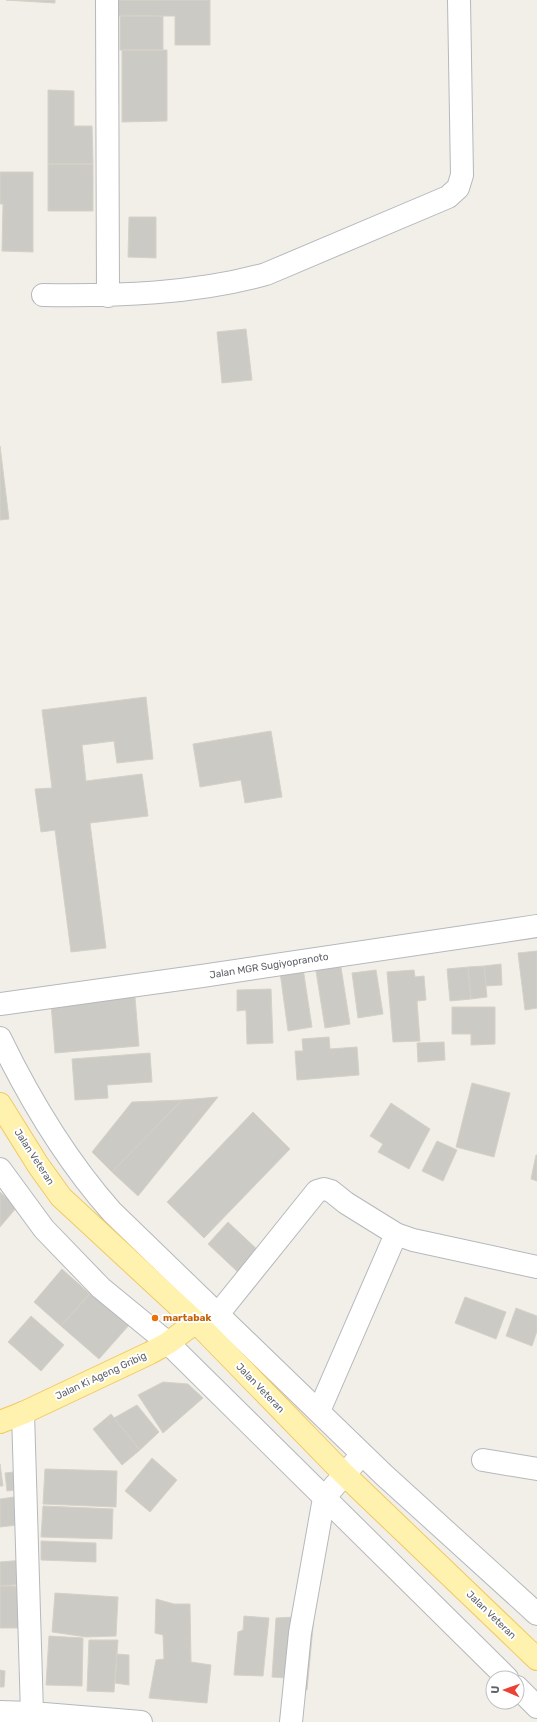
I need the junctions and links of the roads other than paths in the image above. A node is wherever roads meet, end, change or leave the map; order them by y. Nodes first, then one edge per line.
1 (106, 0) edge
2 (460, 0) edge
3 (43, 295) dead end
4 (108, 296) junction
5 (537, 926) edge
6 (0, 1004) edge
7 (0, 1038) edge
8 (0, 1104) edge
9 (0, 1169) edge
10 (396, 1234) junction
11 (537, 1267) edge
12 (218, 1314) junction
13 (196, 1322) junction
14 (168, 1344) junction
15 (319, 1411) junction
16 (23, 1413) junction
17 (0, 1422) edge
18 (363, 1454) junction
19 (483, 1460) dead end
20 (537, 1469) edge
21 (344, 1474) junction
22 (324, 1498) junction
23 (537, 1614) edge
24 (537, 1659) edge
25 (499, 1670) edge
26 (525, 1695) edge
27 (537, 1707) edge
28 (0, 1712) edge
29 (32, 1713) junction
30 (142, 1722) edge
31 (291, 1722) edge

1 - 4 street
2 - 4 street
3 - 4 street
5 - 6 street, Jalan MGR Sugiyopranoto
7 - 12 street
8 - 13 main road, Jalan Veteran
9 - 14 street
10 - 11 street
10 - 12 street
10 - 15 street
12 - 15 street
13 - 14 main road, Jalan Ki Ageng Gribig
13 - 21 main road, Jalan Veteran
14 - 16 main road, Jalan Ki Ageng Gribig
14 - 22 street
15 - 18 street
16 - 17 main road, Jalan Ki Ageng Gribig
16 - 29 street
18 - 21 street
18 - 23 street
19 - 20 street
21 - 22 street
21 - 24 main road, Jalan Veteran
22 - 25 street
22 - 31 street
26 - 27 street
28 - 29 street
29 - 30 street

